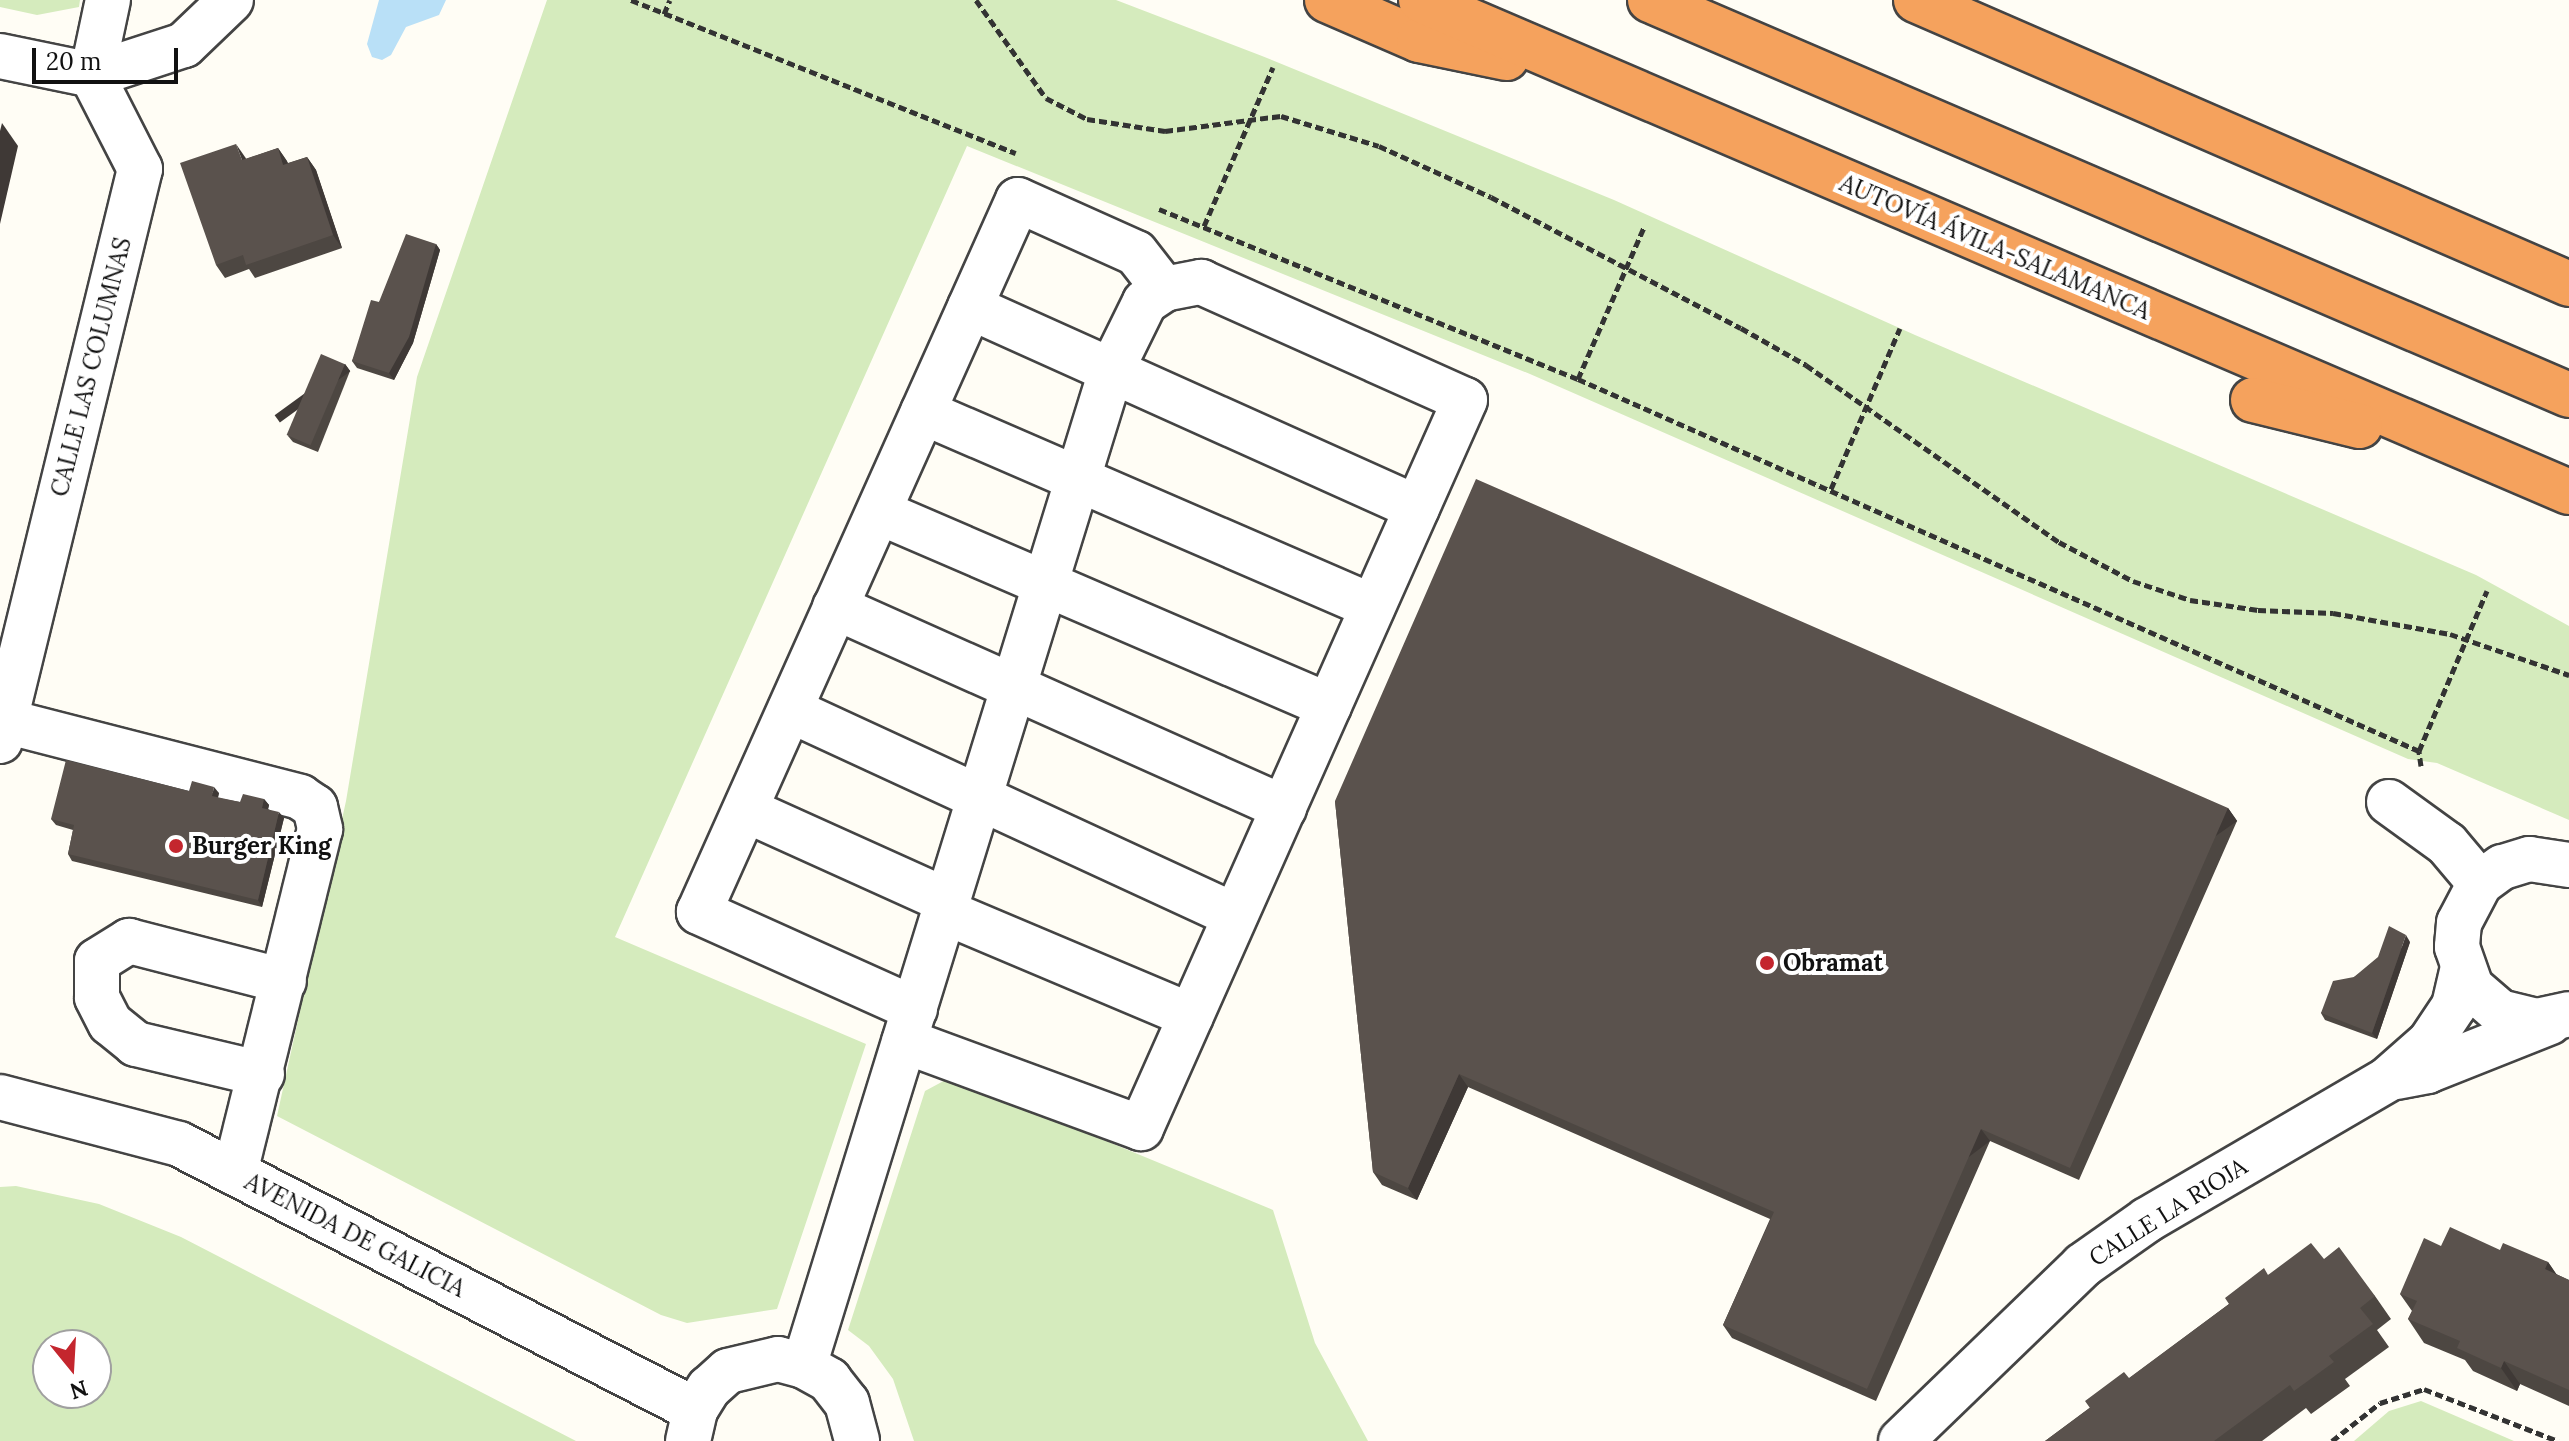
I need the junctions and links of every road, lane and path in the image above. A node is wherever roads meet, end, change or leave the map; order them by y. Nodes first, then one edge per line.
1 (108, 0) edge
2 (231, 0) edge
3 (631, 0) edge
4 (670, 0) edge
5 (976, 0) edge
6 (1327, 0) edge
7 (1421, 0) edge
8 (1650, 0) edge
9 (1713, 0) edge
10 (1916, 0) edge
11 (664, 14) junction
12 (0, 56) edge
13 (1273, 67) dead end
14 (92, 75) junction
15 (1595, 76) junction
16 (1833, 79) junction
17 (1250, 121) junction
18 (1019, 154) dead end
19 (1147, 204) dead end
20 (1204, 226) junction
21 (1644, 227) dead end
22 (1626, 267) junction
23 (2569, 284) edge
24 (1164, 289) junction
25 (970, 307) junction
26 (1900, 328) dead end
27 (1111, 371) junction
28 (1578, 379) junction
29 (2569, 395) edge
30 (2253, 400) dead end
31 (1866, 407) junction
32 (923, 412) junction
33 (2486, 457) junction
34 (1078, 479) junction
35 (1831, 489) junction
36 (2569, 492) edge
37 (1417, 508) junction
38 (879, 512) junction
39 (1045, 584) junction
40 (2487, 591) dead end
41 (835, 607) junction
42 (1373, 607) junction
43 (2467, 638) junction
44 (2569, 675) edge
45 (1014, 687) junction
46 (1329, 706) junction
47 (790, 710) junction
48 (2, 731) edge
49 (980, 797) junction
50 (2389, 802) dead end
51 (1284, 808) junction
52 (746, 810) junction
53 (2569, 865) edge
54 (2480, 883) junction
55 (946, 907) junction
56 (1235, 916) junction
57 (2462, 970) junction
58 (284, 981) junction
59 (1191, 1016) junction
60 (2563, 1017) edge
61 (910, 1025) junction
62 (262, 1074) junction
63 (2388, 1079) junction
64 (0, 1097) edge
65 (235, 1173) junction
66 (804, 1366) junction
67 (691, 1426) edge
68 (857, 1441) edge
69 (1901, 1441) edge
70 (2332, 1441) edge
71 (2558, 1441) edge

1 - 14 street
2 - 14 street
3 - 11 path
4 - 11 path
5 - 17 path
6 - 15 highway
7 - 15 highway, AUTOVÍA ÁVILA-SALAMANCA
8 - 16 highway
9 - 16 highway
10 - 23 highway
11 - 18 path
12 - 14 street
13 - 17 path
14 - 48 street, CALLE LAS COLUMNAS
15 - 33 highway, AUTOVÍA ÁVILA-SALAMANCA
16 - 29 highway
17 - 20 path
17 - 22 path
19 - 20 path
20 - 28 path
21 - 22 path
22 - 28 path
22 - 31 path
24 - 25 street
24 - 27 street
24 - 37 street
25 - 27 street
25 - 32 street
26 - 31 path
27 - 34 street
27 - 37 street
28 - 35 path
30 - 33 highway
31 - 35 path
31 - 43 path
32 - 34 street
32 - 38 street
33 - 36 highway, AUTOVÍA ÁVILA-SALAMANCA
34 - 39 street
34 - 42 street
35 - 43 path
37 - 42 street
38 - 39 street
38 - 41 street
39 - 45 street
39 - 46 street
40 - 43 path
41 - 45 street
41 - 47 street
42 - 46 street
43 - 44 path
45 - 49 street
45 - 51 street
46 - 51 street
47 - 49 street
47 - 52 street
48 - 58 street
49 - 55 street
49 - 56 street
50 - 54 street
51 - 56 street
52 - 55 street
52 - 61 street
53 - 54 street
54 - 57 street
55 - 59 street
55 - 61 street
56 - 59 street
57 - 60 street
57 - 63 street, CALLE LA RIOJA
58 - 62 street
58 - 62 street
59 - 61 street
60 - 63 street, CALLE LA RIOJA
61 - 66 street
62 - 65 street
63 - 69 street, CALLE LA RIOJA
64 - 65 street, AVENIDA DE GALICIA
65 - 67 street, AVENIDA DE GALICIA
66 - 67 street
66 - 68 street
70 - 71 path

